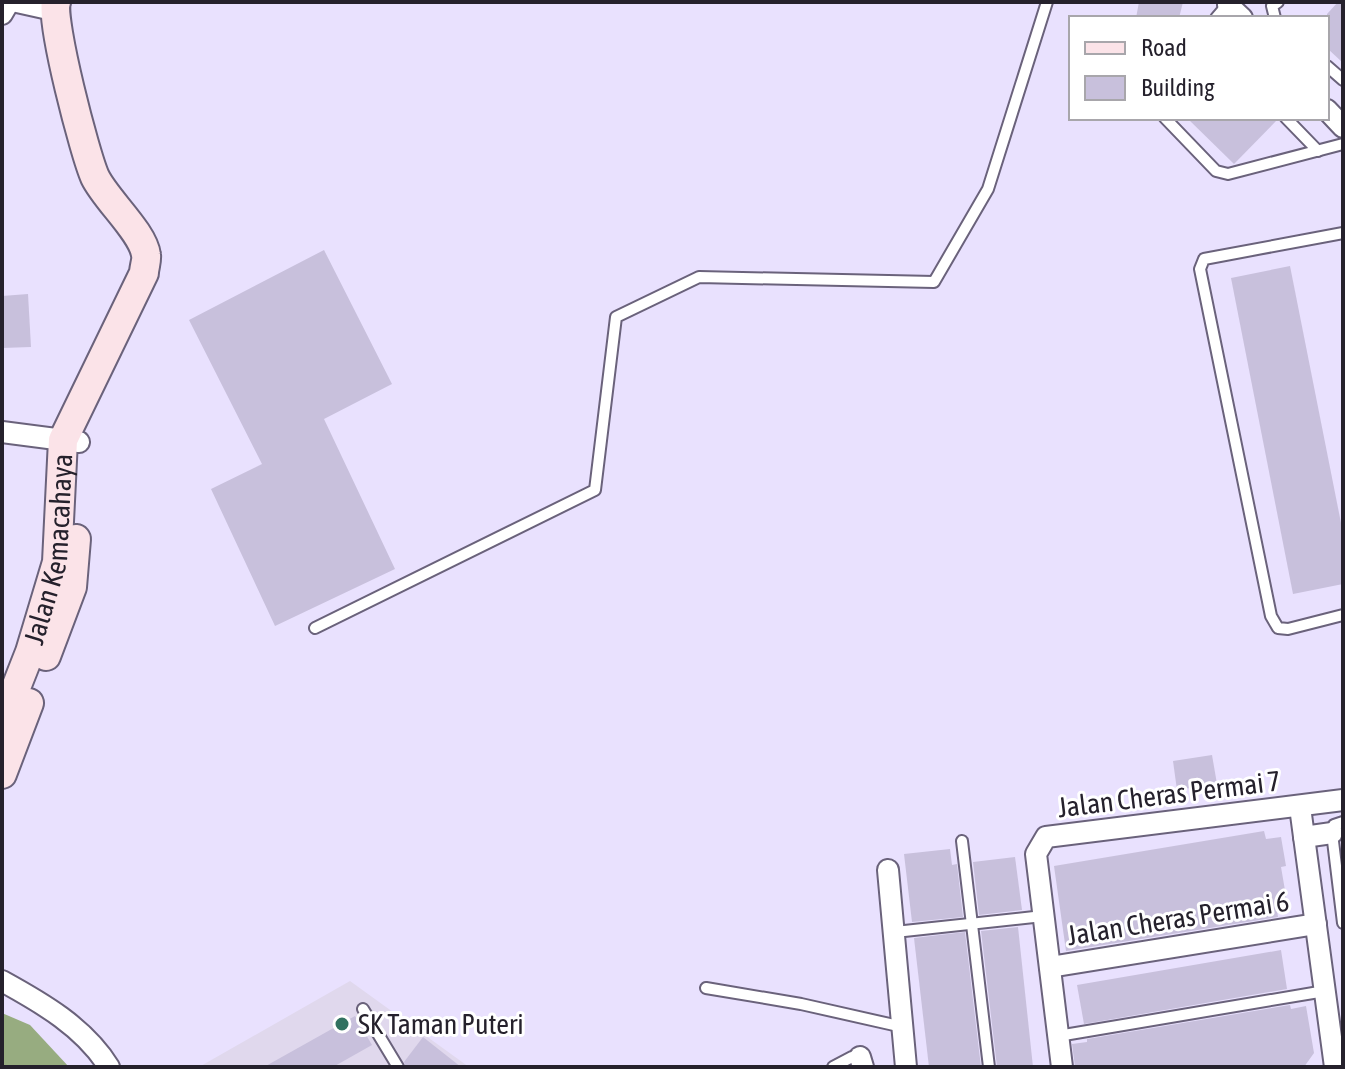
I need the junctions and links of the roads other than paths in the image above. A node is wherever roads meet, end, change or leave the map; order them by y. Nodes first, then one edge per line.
1 (9, 2) edge
2 (17, 2) edge
3 (1047, 2) edge
4 (55, 6) edge
5 (2, 14) edge
6 (1329, 112) edge
7 (1167, 120) edge
8 (1288, 120) edge
9 (1343, 127) edge
10 (1343, 144) edge
11 (1318, 151) junction
12 (1343, 233) edge
13 (2, 432) edge
14 (72, 433) junction
15 (1343, 615) edge
16 (315, 628) dead end
17 (2, 723) edge
18 (2, 774) edge
19 (1343, 800) edge
20 (1300, 807) junction
21 (1337, 828) edge
22 (1304, 837) junction
23 (962, 841) dead end
24 (888, 870) dead end
25 (1043, 916) junction
26 (972, 923) junction
27 (1343, 923) edge
28 (1316, 924) junction
29 (895, 932) junction
30 (1050, 967) junction
31 (2, 981) edge
32 (706, 988) dead end
33 (1325, 991) junction
34 (363, 1009) dead end
35 (903, 1027) junction
36 (1058, 1036) junction
37 (862, 1062) edge
38 (109, 1067) edge
39 (398, 1067) edge
40 (833, 1067) edge
41 (906, 1067) edge
42 (989, 1067) edge
43 (1062, 1067) edge
44 (1335, 1067) edge

1 - 5 street
2 - 4 street
3 - 16 lane
4 - 14 street, Jalan Kemacahaya
6 - 9 street
7 - 11 lane
8 - 11 lane
10 - 11 lane
12 - 15 lane
13 - 14 street
14 - 17 street, Jalan Kemacahaya
14 - 18 street, Jalan Kemacahaya
19 - 20 street, Jalan Cheras Permai 7
20 - 22 street
20 - 25 street, Jalan Cheras Permai 7
21 - 22 street
21 - 27 lane
22 - 28 street
23 - 26 lane
24 - 29 street
25 - 26 lane
25 - 30 street
26 - 29 lane
26 - 42 lane
28 - 30 street, Jalan Cheras Permai 6
28 - 33 street
29 - 35 street
30 - 36 street
31 - 38 street
32 - 35 lane
33 - 36 lane
33 - 44 street
34 - 39 lane
35 - 41 street
36 - 43 street
37 - 40 lane

